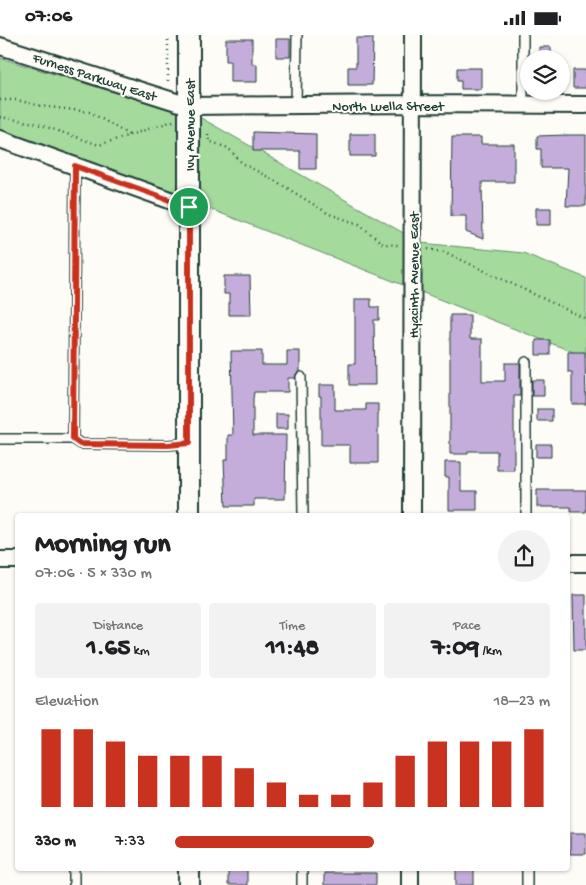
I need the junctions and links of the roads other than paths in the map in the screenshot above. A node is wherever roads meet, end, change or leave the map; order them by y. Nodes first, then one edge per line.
1 (189, 35) edge
2 (296, 35) edge
3 (413, 35) edge
4 (523, 35) edge
5 (0, 45) edge
6 (296, 105) junction
7 (413, 105) junction
8 (522, 105) junction
9 (586, 105) edge
10 (189, 106) junction
11 (0, 139) edge
12 (75, 166) junction
13 (189, 207) junction
14 (526, 362) dead end
15 (301, 377) dead end
16 (0, 439) edge
17 (73, 439) junction
18 (189, 443) junction
19 (189, 513) edge
20 (302, 513) edge
21 (412, 513) edge
22 (526, 513) edge
23 (0, 560) edge
24 (15, 560) edge
25 (570, 563) edge
26 (586, 563) edge
27 (74, 871) edge
28 (189, 871) edge
29 (302, 871) edge
30 (410, 871) edge
31 (527, 871) edge
32 (74, 885) edge
33 (189, 885) edge
34 (302, 885) edge
35 (410, 885) edge
36 (527, 885) edge

1 - 10 street, Ivy Avenue East
2 - 6 lane
3 - 7 street, Hyacinth Avenue East
4 - 8 lane
5 - 10 street, Furness Parkway East
6 - 7 street, North Luella Street
6 - 10 street, North Luella Street
7 - 8 street, North Luella Street
7 - 21 street, Hyacinth Avenue East
8 - 9 street, North Luella Street
10 - 13 street, Ivy Avenue East
11 - 12 street
12 - 13 street
12 - 17 lane
13 - 18 street, Ivy Avenue East
14 - 22 lane
15 - 20 lane
16 - 17 lane
17 - 18 lane
18 - 19 street, Ivy Avenue East
23 - 24 street
25 - 26 street
27 - 32 lane
28 - 33 street
29 - 34 lane
30 - 35 street
31 - 36 lane

